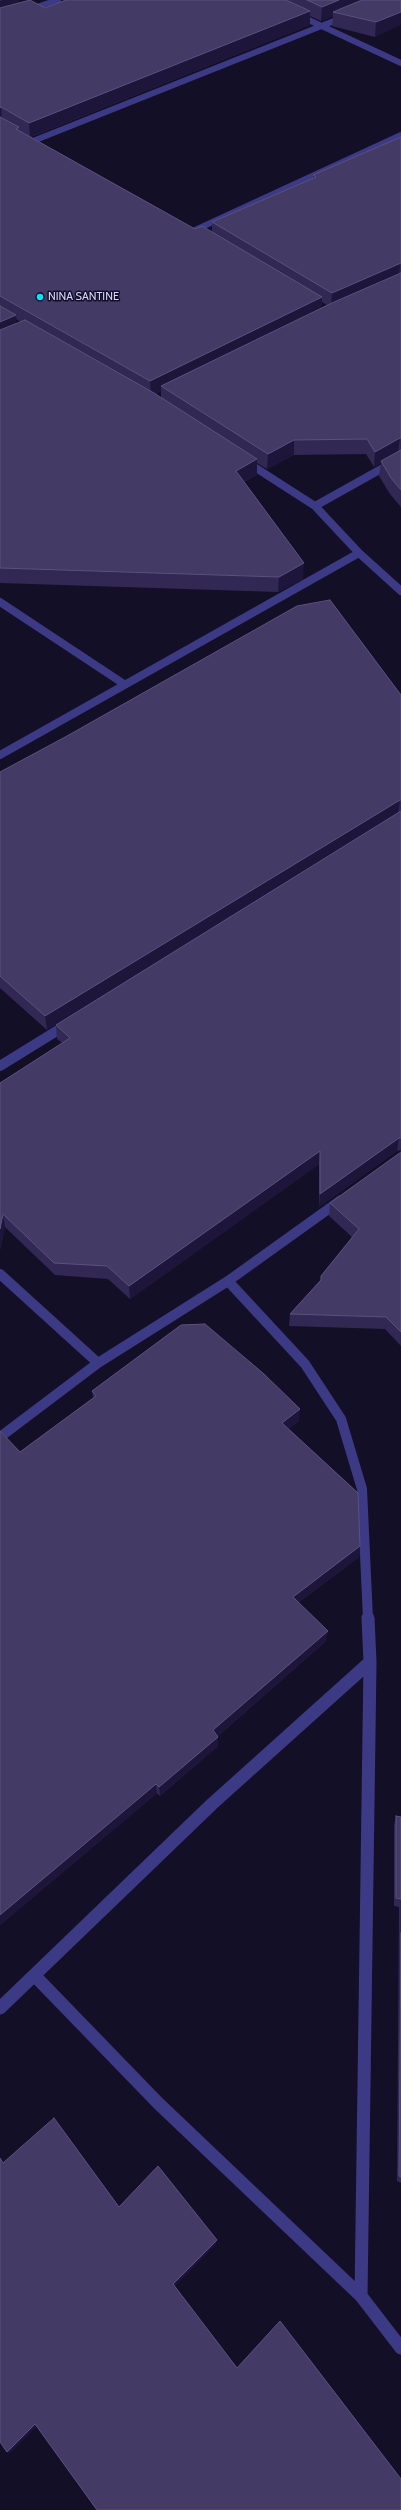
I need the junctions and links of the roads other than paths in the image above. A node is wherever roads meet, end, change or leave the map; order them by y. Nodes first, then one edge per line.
1 (58, 0) edge
2 (22, 13) edge
3 (293, 13) edge
4 (349, 14) edge
5 (321, 26) junction
6 (401, 63) edge
7 (401, 135) edge
8 (35, 147) edge
9 (186, 228) edge
10 (193, 231) junction
11 (200, 235) edge
12 (236, 455) edge
13 (401, 458) edge
14 (315, 506) junction
15 (359, 552) junction
16 (401, 591) edge
17 (0, 602) edge
18 (124, 684) junction
19 (0, 755) edge
20 (76, 1019) edge
21 (1, 1065) edge
22 (350, 1193) edge
23 (0, 1274) edge
24 (228, 1281) junction
25 (98, 1363) junction
26 (0, 1437) edge
27 (370, 1662) junction
28 (35, 1976) junction
29 (0, 2008) edge
30 (362, 2296) junction
31 (401, 2348) edge

1 - 2 street
3 - 5 street
4 - 5 street
5 - 6 street
5 - 8 street
7 - 10 street
9 - 10 street
10 - 11 street
12 - 14 street
13 - 14 street
14 - 15 street
15 - 16 street
15 - 18 street
17 - 18 street
18 - 19 street
20 - 21 street
22 - 24 street
23 - 25 street
24 - 25 street
24 - 27 street
25 - 26 street
27 - 28 street
27 - 30 street
28 - 29 street
28 - 30 street
30 - 31 street

